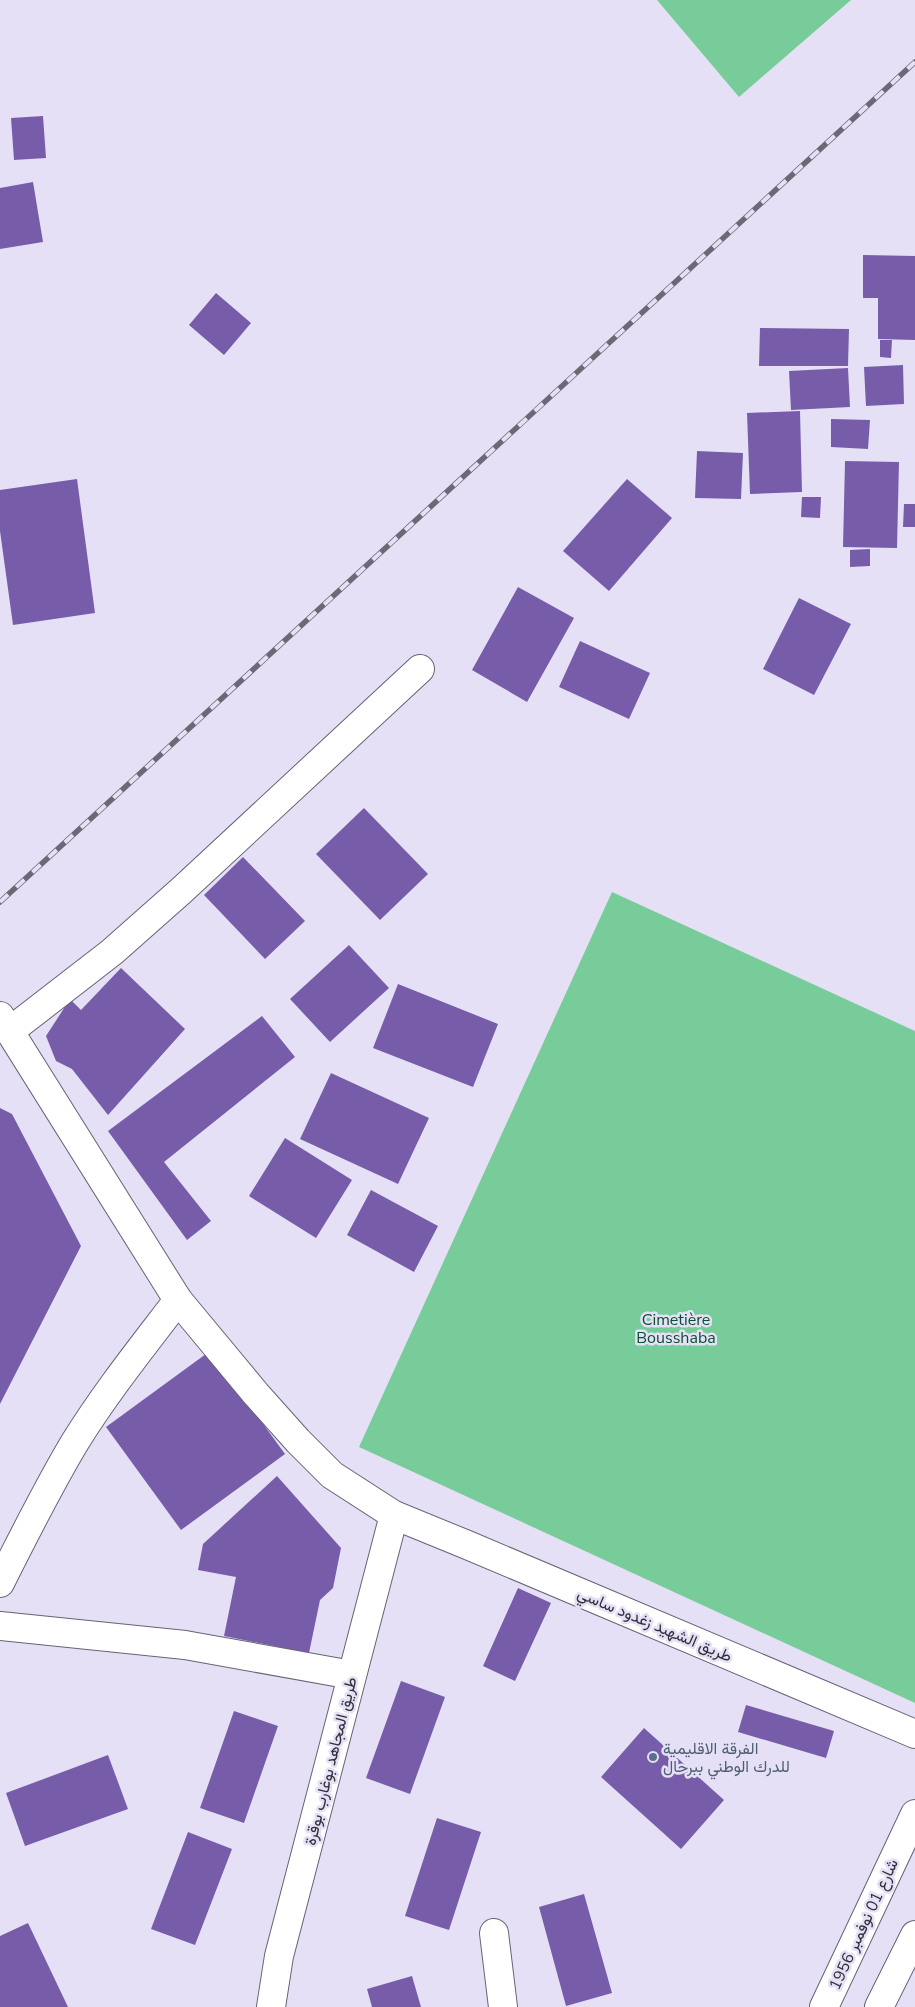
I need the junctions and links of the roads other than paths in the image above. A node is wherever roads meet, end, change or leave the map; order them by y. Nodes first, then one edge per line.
1 (420, 669) dead end
2 (5, 1023) edge
3 (178, 1300) junction
4 (394, 1515) junction
5 (0, 1583) edge
6 (0, 1626) edge
7 (352, 1675) junction
8 (915, 1734) edge
9 (915, 1814) edge
10 (494, 1933) dead end
11 (915, 1935) edge
12 (271, 2007) edge
13 (502, 2007) edge
14 (824, 2007) edge
15 (879, 2007) edge

1 - 2 street
2 - 3 street, طريق الشهيد زغدود ساسي
3 - 4 street, طريق الشهيد زغدود ساسي
3 - 5 street
4 - 7 street, طريق المجاهد بوغارب بوقرة
4 - 8 street, طريق الشهيد زغدود ساسي
6 - 7 street
7 - 12 street, طريق المجاهد بوغارب بوقرة
9 - 14 street, شارع 01 نوفمبر 1956
10 - 13 street
11 - 15 street

